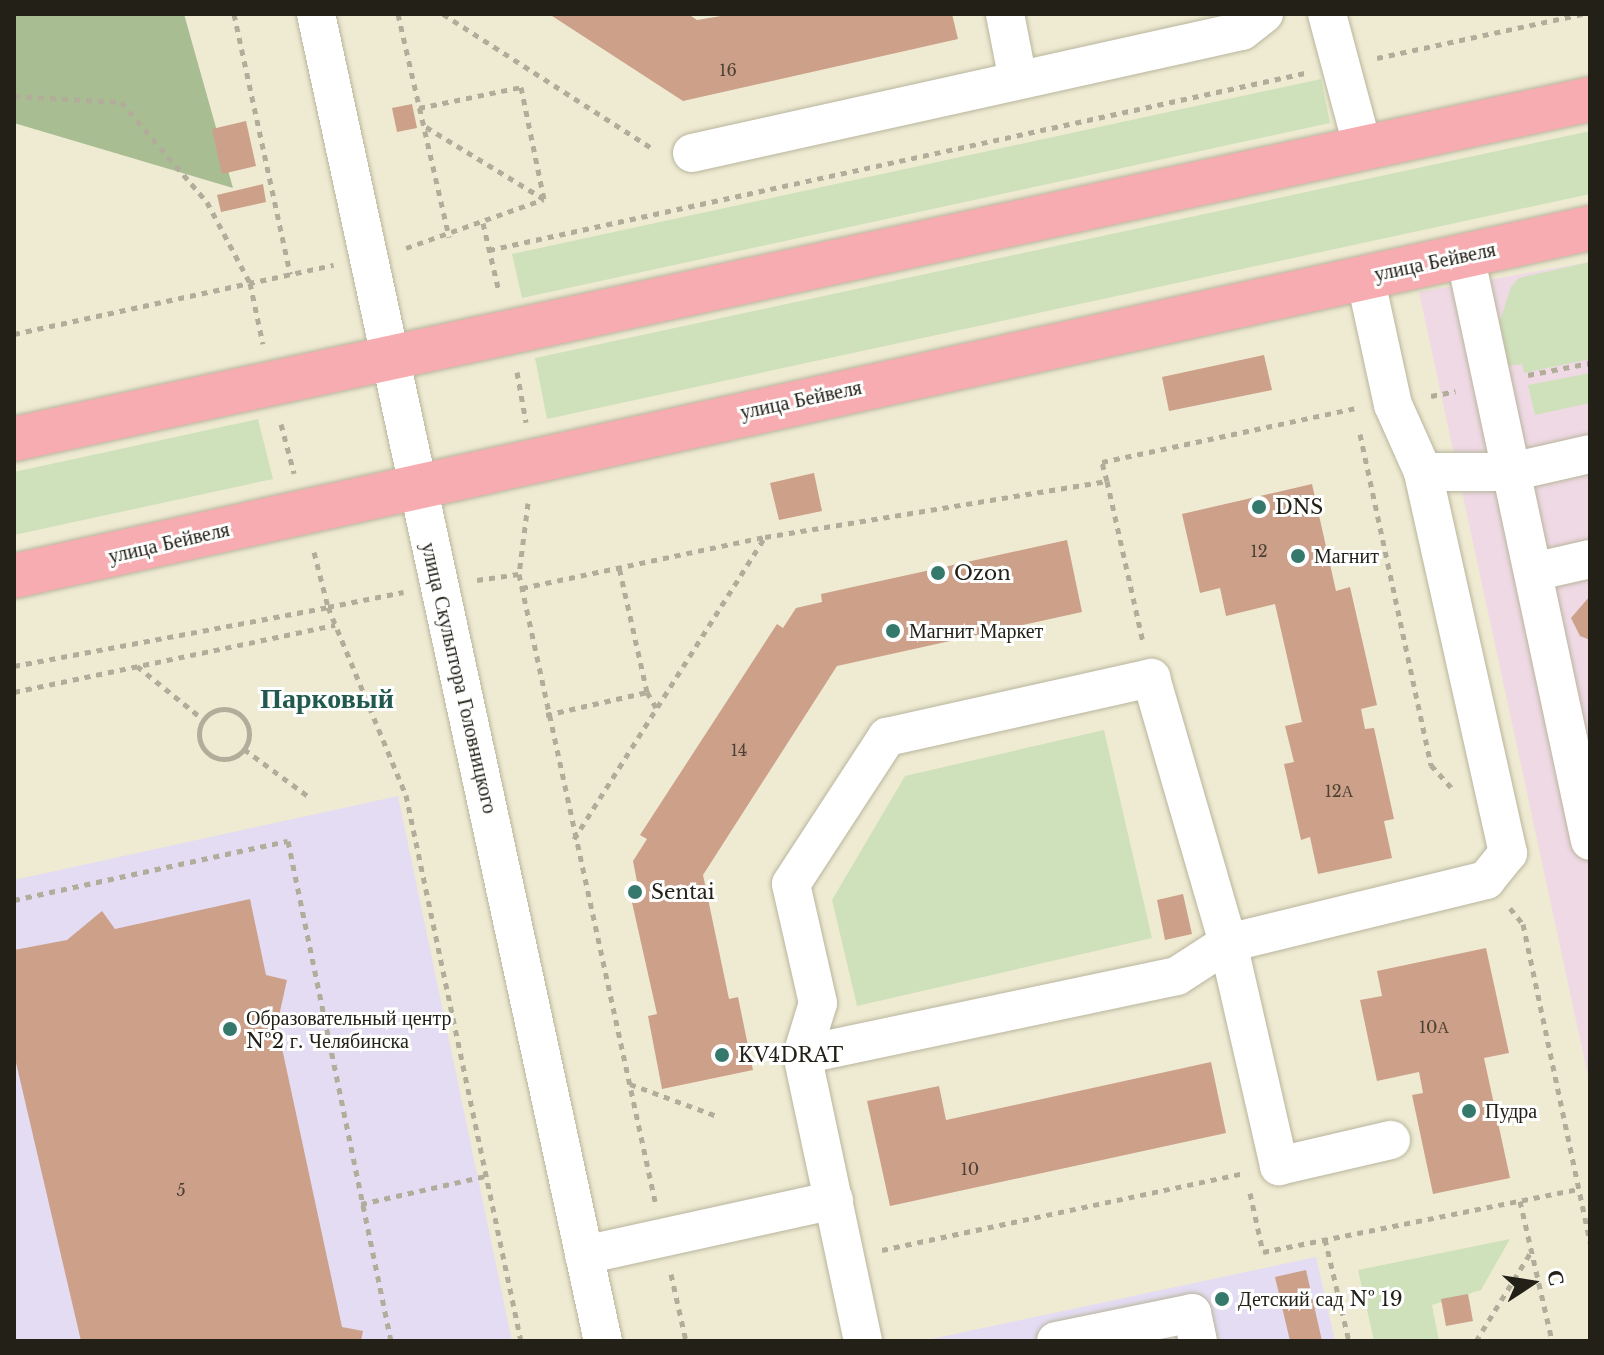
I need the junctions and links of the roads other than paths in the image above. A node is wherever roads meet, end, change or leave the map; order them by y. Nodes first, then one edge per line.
1 (316, 14) edge
2 (1005, 14) edge
3 (1264, 14) edge
4 (1327, 14) edge
5 (1018, 80) junction
6 (1590, 99) edge
7 (1363, 148) junction
8 (692, 153) road end
9 (1590, 228) edge
10 (1465, 255) junction
11 (1365, 277) junction
12 (389, 358) junction
13 (14, 439) edge
14 (1590, 454) edge
15 (1423, 472) junction
16 (1511, 472) junction
17 (416, 485) junction
18 (1590, 559) edge
19 (1533, 572) junction
20 (14, 576) edge
21 (1590, 841) edge
22 (1228, 943) junction
23 (802, 1055) junction
24 (1391, 1140) dead end
25 (834, 1200) junction
26 (584, 1255) junction
27 (603, 1341) edge
28 (863, 1341) edge
29 (1056, 1341) edge
30 (1198, 1341) edge

1 - 12 street, улица Скульптора Головницкого
2 - 5 street
3 - 5 street
4 - 7 street
5 - 8 street
6 - 7 main road
7 - 12 main road
9 - 10 main road, улица Бейвеля
10 - 11 main road, улица Бейвеля
10 - 16 street
11 - 15 street
11 - 17 main road, улица Бейвеля
12 - 13 main road
12 - 17 street, улица Скульптора Головницкого
14 - 16 street
15 - 16 street
15 - 22 street
16 - 19 street
17 - 20 main road, улица Бейвеля
17 - 26 street, улица Скульптора Головницкого
18 - 19 street
19 - 21 street
22 - 23 street
22 - 23 street
22 - 24 street
23 - 25 street
25 - 26 street
25 - 28 street
26 - 27 street, улица Скульптора Головницкого
29 - 30 street

